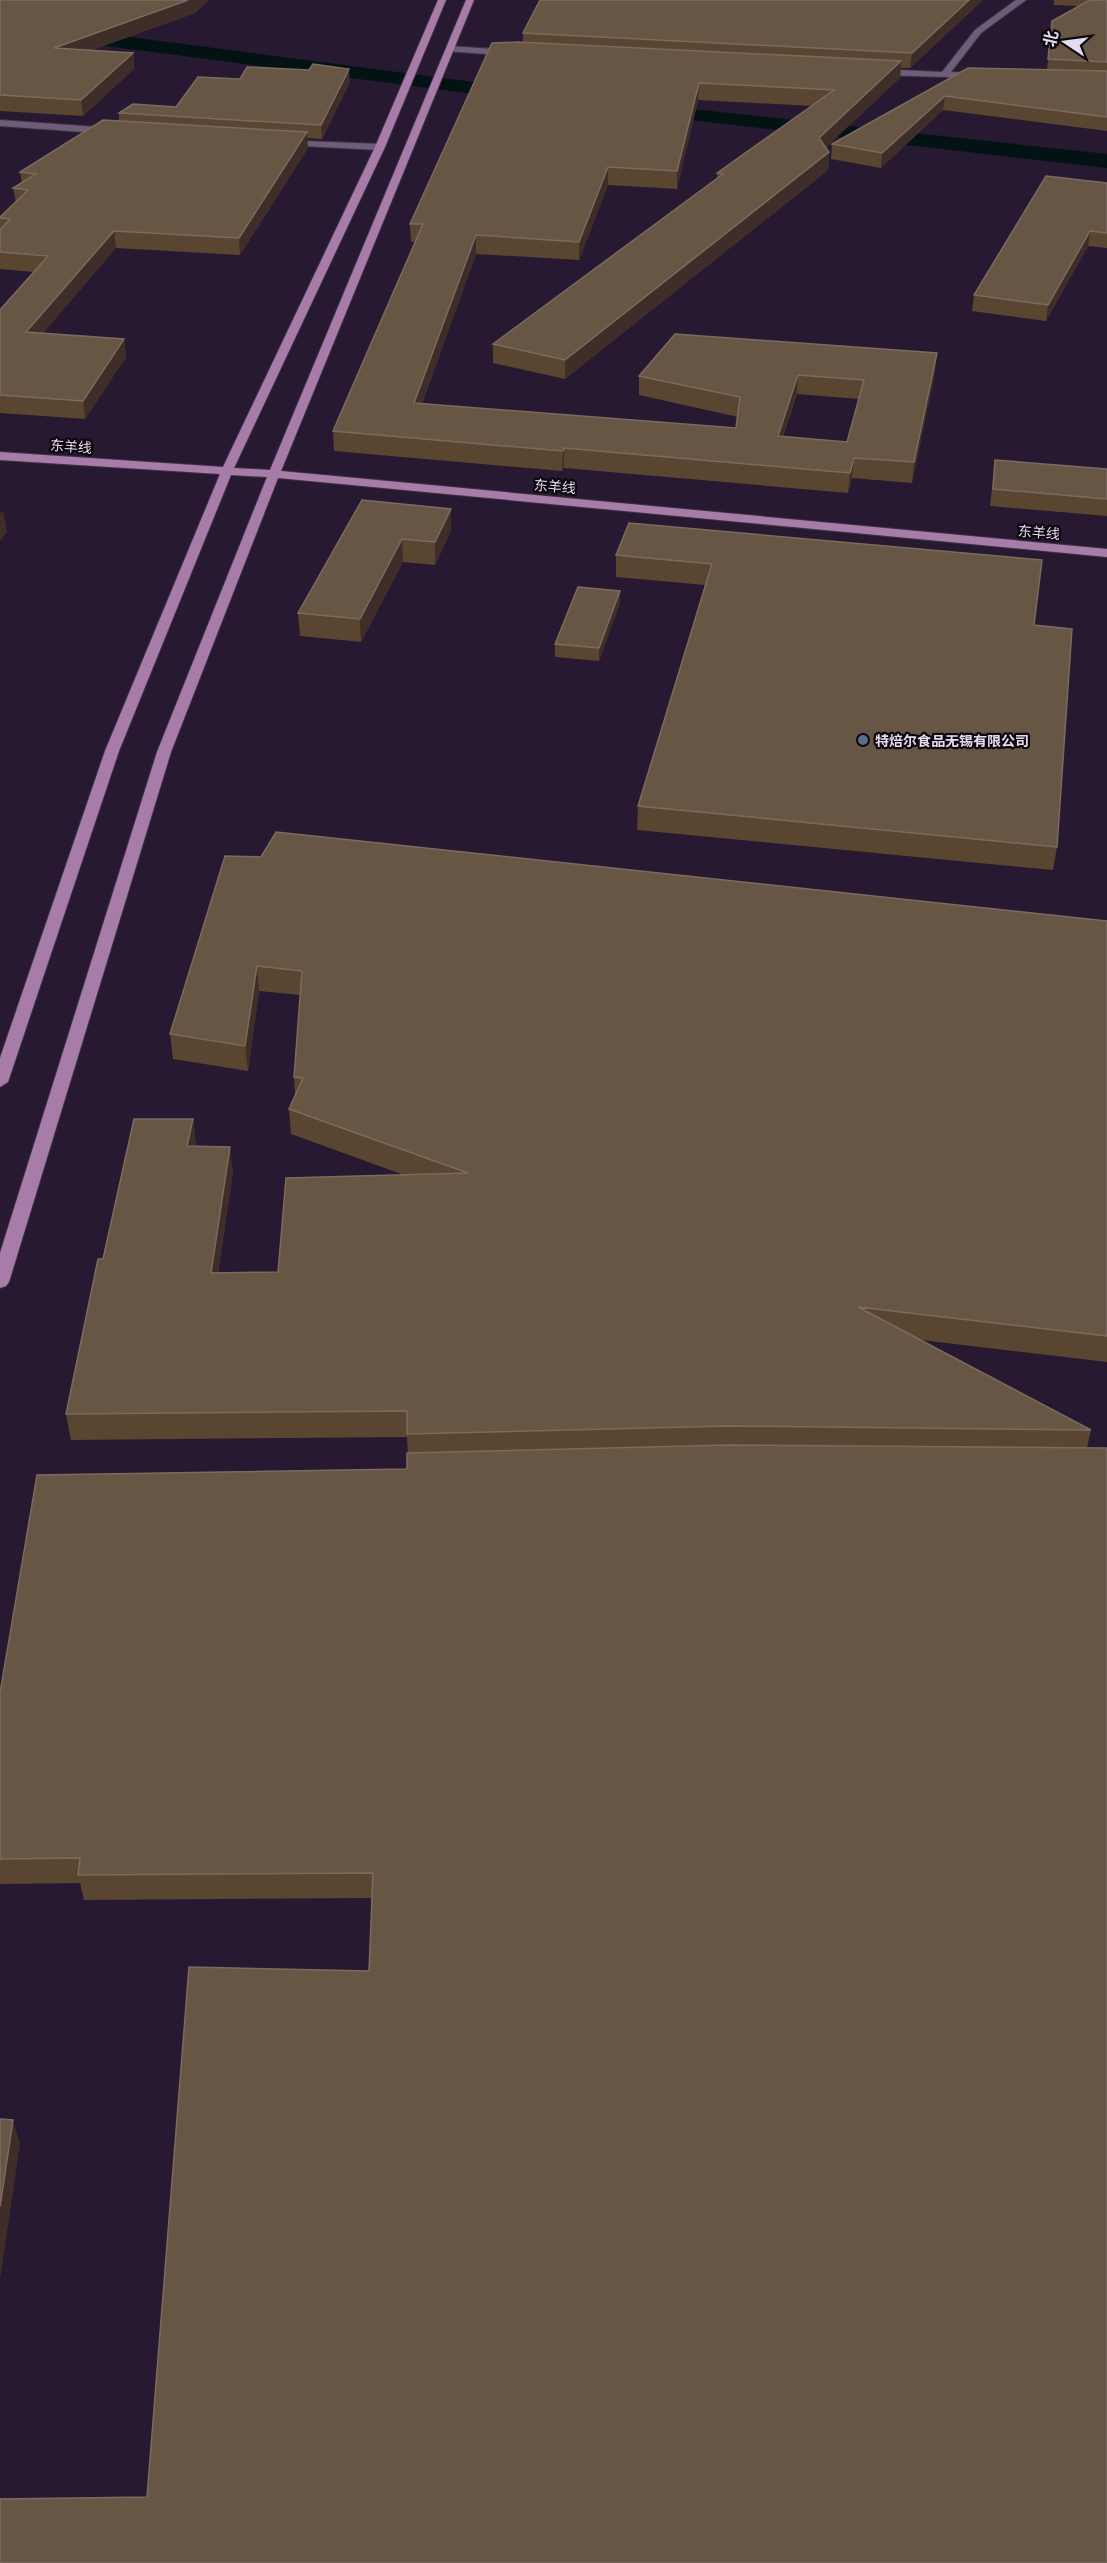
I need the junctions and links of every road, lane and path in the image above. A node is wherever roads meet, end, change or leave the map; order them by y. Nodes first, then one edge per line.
1 (442, 0) edge
2 (470, 0) edge
3 (1023, 0) edge
4 (448, 49) junction
5 (519, 54) edge
6 (864, 71) edge
7 (945, 74) junction
8 (991, 76) edge
9 (0, 123) edge
10 (127, 132) edge
11 (272, 141) edge
12 (380, 147) junction
13 (0, 456) edge
14 (226, 472) junction
15 (274, 474) junction
16 (1107, 553) edge
17 (0, 1082) edge
18 (0, 1282) edge

1 - 12 main road
2 - 4 main road
3 - 7 street
4 - 5 street
4 - 15 main road
6 - 7 street
7 - 8 street
9 - 10 street
11 - 12 street
12 - 14 main road
13 - 14 main road, 东羊线
14 - 15 main road, 东羊线
14 - 17 main road
15 - 16 main road, 东羊线
15 - 18 main road

